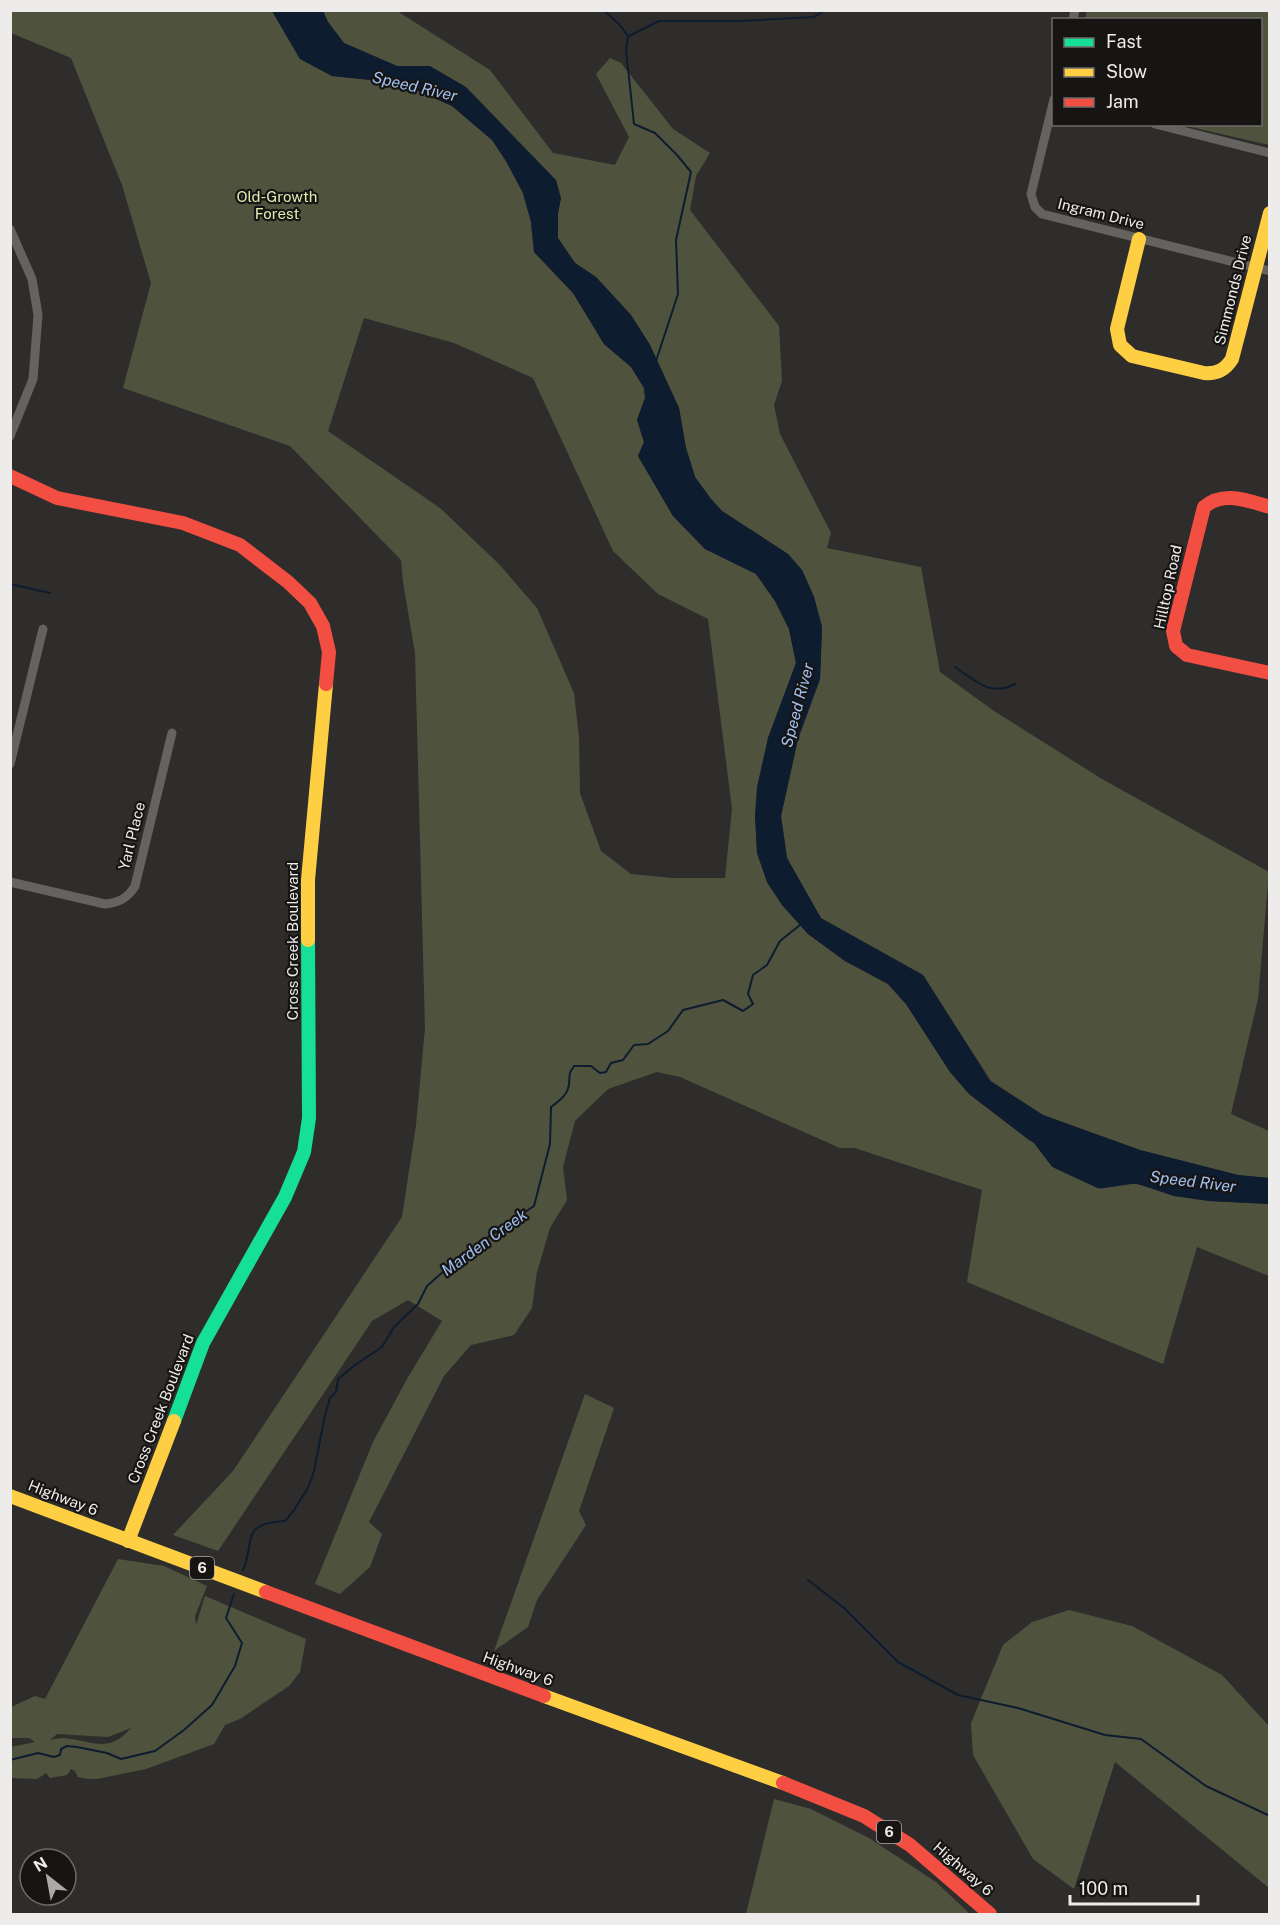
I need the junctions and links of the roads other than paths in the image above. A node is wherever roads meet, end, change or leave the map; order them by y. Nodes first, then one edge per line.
1 (1052, 104) edge
2 (1163, 126) edge
3 (1269, 153) edge
4 (1269, 213) edge
5 (10, 229) edge
6 (1139, 239) junction
7 (1255, 268) junction
8 (1269, 271) edge
9 (10, 435) edge
10 (10, 477) edge
11 (1269, 507) edge
12 (43, 629) dead end
13 (1269, 672) edge
14 (172, 733) dead end
15 (10, 764) edge
16 (10, 882) edge
17 (10, 1496) edge
18 (128, 1541) junction
19 (990, 1914) edge

1 - 6 street, Ingram Drive
2 - 3 street
4 - 7 street, Simmonds Drive
5 - 9 street
6 - 7 street, Ingram Drive
6 - 7 street, Simmonds Drive
7 - 8 street, Ingram Drive
10 - 18 street, Cross Creek Boulevard
11 - 13 street, Hilltop Road
12 - 15 street
14 - 16 street, Yarl Place
17 - 18 street, Highway 6 / 6
18 - 19 street, Highway 6 / 6

